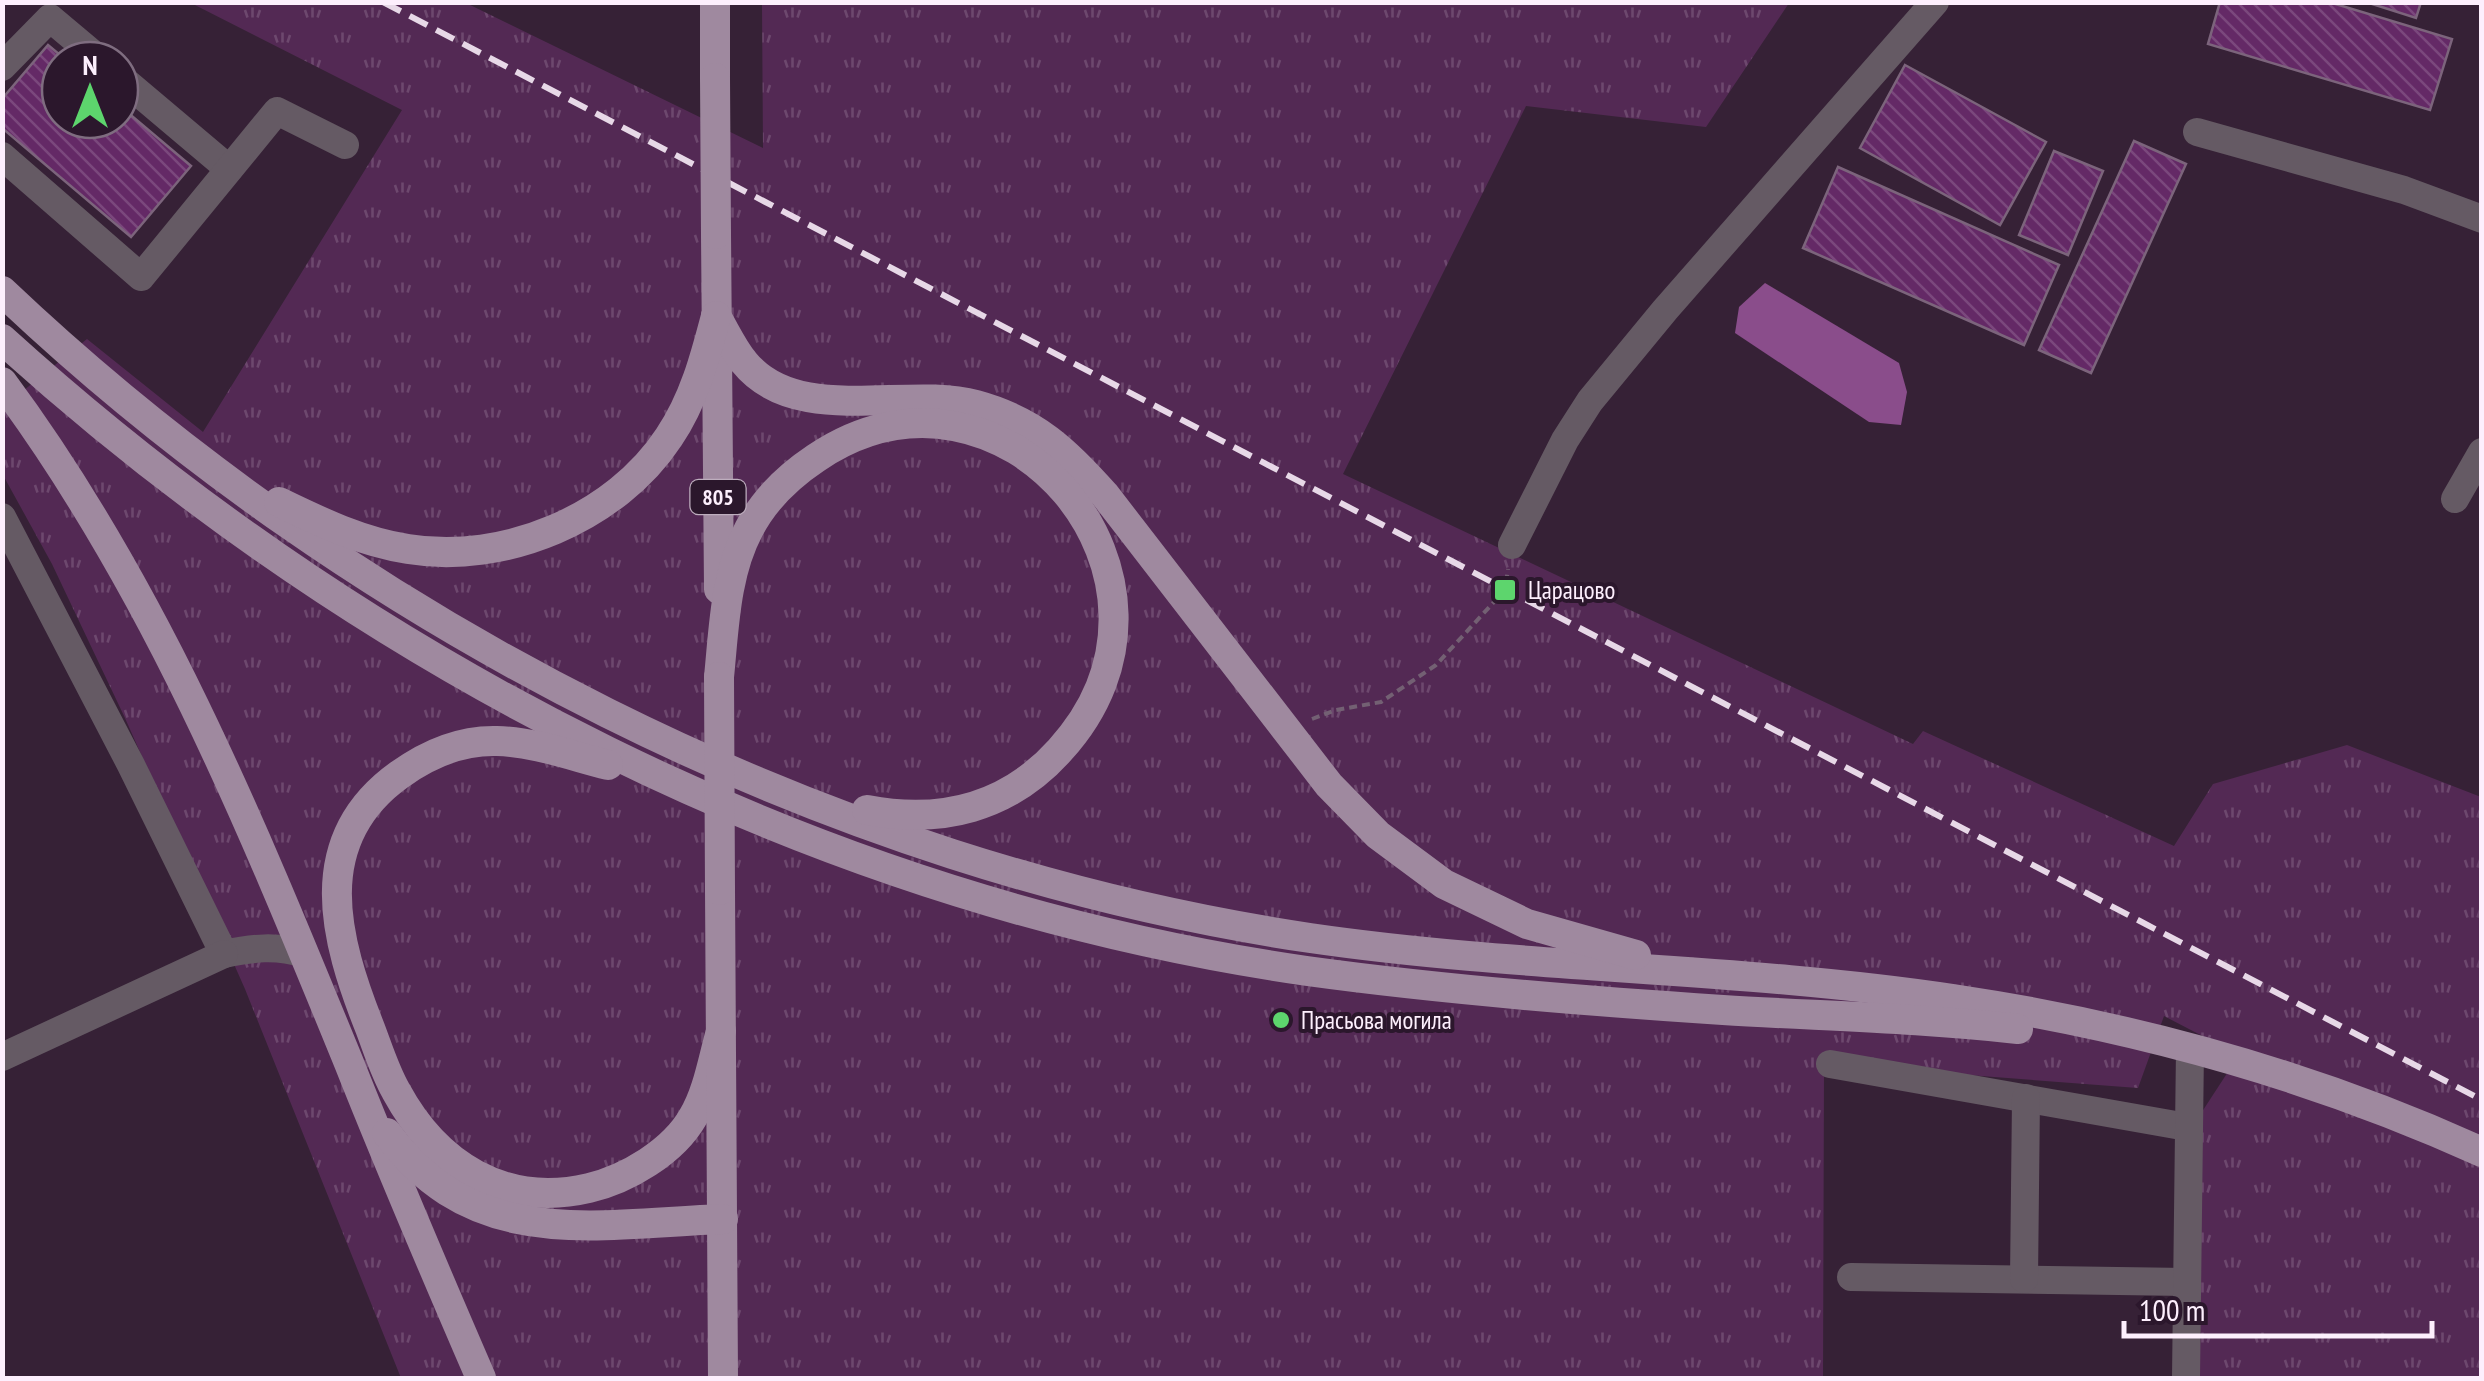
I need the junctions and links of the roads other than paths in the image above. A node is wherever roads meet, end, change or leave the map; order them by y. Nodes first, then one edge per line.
1 (715, 2) edge
2 (1936, 2) edge
3 (76, 40) edge
4 (2, 67) edge
5 (140, 94) edge
6 (2197, 132) dead end
7 (345, 145) dead end
8 (2, 156) edge
9 (229, 169) junction
10 (2482, 219) edge
11 (2, 292) edge
12 (716, 316) junction
13 (2, 339) edge
14 (2, 382) edge
15 (2482, 452) edge
16 (204, 465) junction
17 (2455, 498) dead end
18 (2, 516) edge
19 (1512, 545) road end
20 (719, 677) junction
21 (685, 786) junction
22 (788, 794) junction
23 (224, 954) junction
24 (304, 954) junction
25 (1725, 976) junction
26 (721, 1031) junction
27 (2190, 1048) junction
28 (2, 1057) edge
29 (1830, 1064) dead end
30 (2026, 1098) junction
31 (364, 1102) junction
32 (2188, 1127) junction
33 (2482, 1152) edge
34 (723, 1220) junction
35 (1851, 1277) dead end
36 (2024, 1280) junction
37 (2187, 1282) junction
38 (720, 1370) edge
39 (481, 1378) edge
40 (2186, 1378) edge

1 - 12 main road, 805, bridge
2 - 19 street
3 - 4 street
5 - 9 street
6 - 10 street
7 - 9 street
8 - 9 street
11 - 16 main road
12 - 16 main road
12 - 20 main road, 805
12 - 25 main road
13 - 21 main road
14 - 24 main road
15 - 17 street
16 - 22 main road
18 - 23 street
20 - 22 main road
20 - 26 main road, 805, bridge
21 - 26 main road
21 - 27 main road
22 - 25 main road
23 - 24 street
23 - 28 street
24 - 31 main road
25 - 27 main road
26 - 34 main road, 805
27 - 32 street
27 - 33 main road
29 - 30 street
30 - 32 street
30 - 36 street
31 - 34 main road
31 - 39 main road
32 - 37 street
34 - 38 main road, 805
35 - 36 street
36 - 37 street
37 - 40 street

